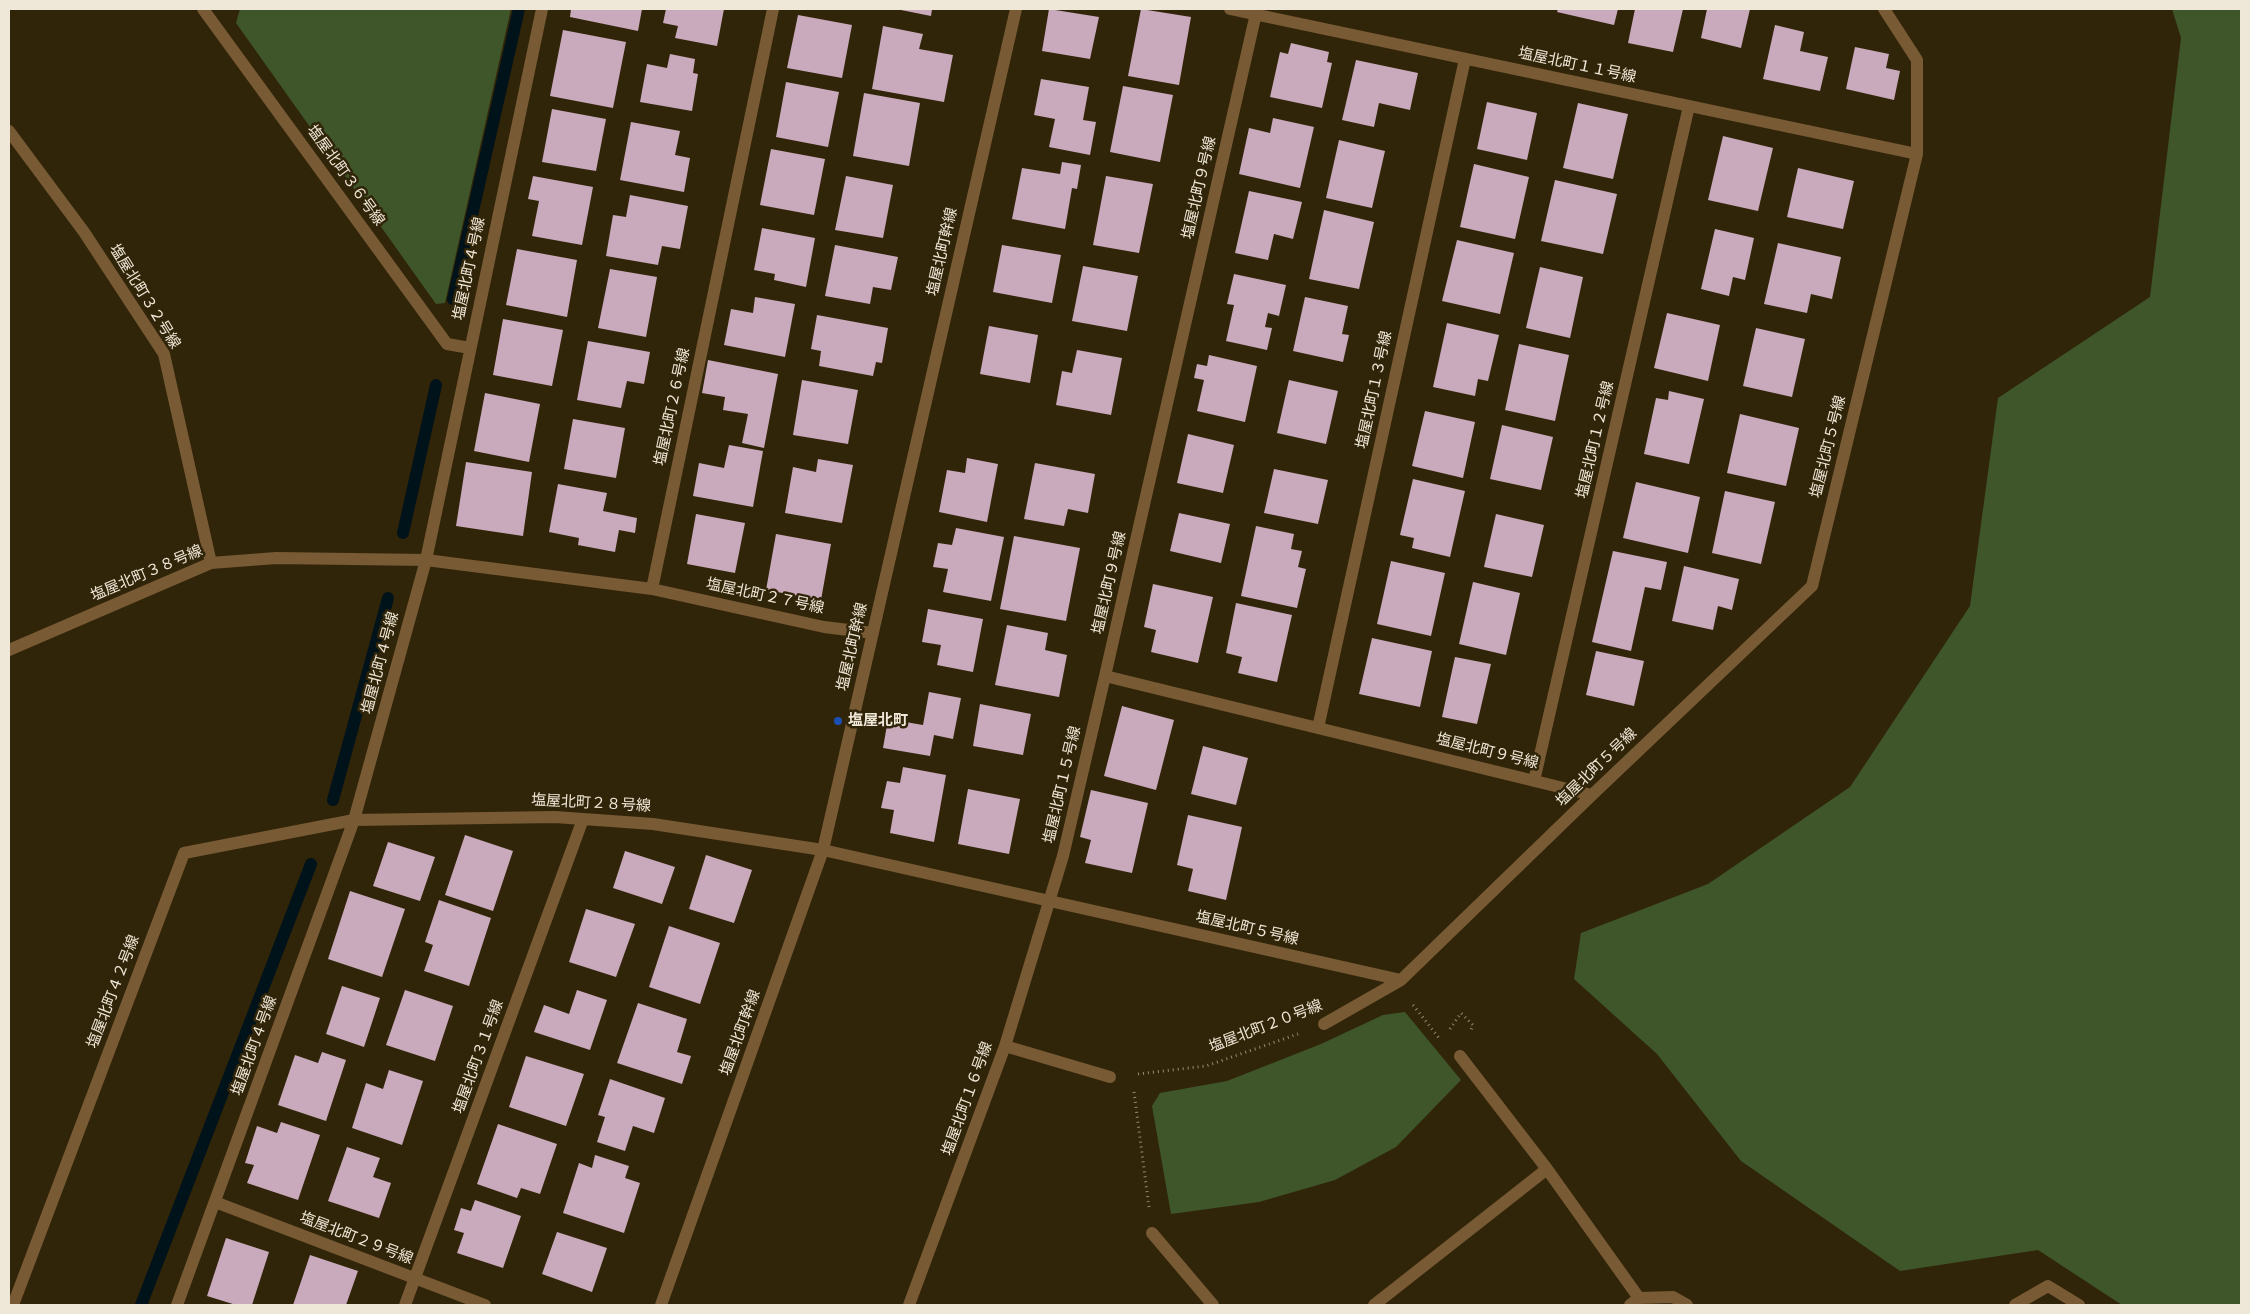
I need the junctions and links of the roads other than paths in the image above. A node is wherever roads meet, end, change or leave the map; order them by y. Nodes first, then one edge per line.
1 (203, 9) edge
2 (542, 9) edge
3 (772, 9) edge
4 (1016, 9) edge
5 (1230, 9) edge
6 (1884, 9) edge
7 (1256, 12) edge
8 (1465, 59) junction
9 (1689, 106) junction
10 (9, 131) edge
11 (1917, 154) junction
12 (470, 348) junction
13 (426, 560) junction
14 (211, 563) junction
15 (652, 588) junction
16 (873, 632) junction
17 (9, 650) edge
18 (1106, 676) junction
19 (1318, 728) junction
20 (1534, 781) junction
21 (1592, 795) junction
22 (584, 819) junction
23 (354, 820) junction
24 (823, 850) junction
25 (1049, 902) junction
26 (1398, 982) junction
27 (1324, 1024) road end
28 (1005, 1046) junction
29 (1460, 1056) road end
30 (1110, 1077) road end
31 (1547, 1168) junction
32 (215, 1202) junction
33 (1152, 1233) road end
34 (415, 1278) junction
35 (1634, 1301) edge
36 (12, 1305) edge
37 (177, 1305) edge
38 (405, 1305) edge
39 (485, 1305) edge
40 (661, 1305) edge
41 (909, 1305) edge
42 (1213, 1305) edge
43 (1374, 1305) edge
44 (1687, 1305) edge
45 (2015, 1305) edge
46 (2079, 1305) edge

1 - 12 street, 塩屋北町３６号線
2 - 12 street, 塩屋北町４号線
3 - 15 street, 塩屋北町２６号線
4 - 16 street, 塩屋北町幹線
5 - 7 street, 塩屋北町１１号線
6 - 11 street, 塩屋北町５号線
7 - 8 street, 塩屋北町１１号線
7 - 18 street, 塩屋北町９号線
8 - 9 street, 塩屋北町１１号線
8 - 19 street, 塩屋北町１３号線
9 - 11 street, 塩屋北町１１号線
9 - 20 street, 塩屋北町１２号線
10 - 14 street, 塩屋北町３２号線
11 - 21 street, 塩屋北町５号線
12 - 13 street, 塩屋北町４号線
13 - 14 street, 塩屋北町３８号線
13 - 15 street
13 - 23 street, 塩屋北町４号線
14 - 17 street, 塩屋北町３８号線
15 - 16 street, 塩屋北町２７号線
16 - 24 street, 塩屋北町幹線
18 - 19 street, 塩屋北町９号線
18 - 25 street, 塩屋北町１５号線
19 - 20 street, 塩屋北町９号線
20 - 21 street, 塩屋北町９号線
21 - 26 street, 塩屋北町５号線
22 - 23 street, 塩屋北町２８号線
22 - 24 street, 塩屋北町２８号線
22 - 34 street, 塩屋北町３１号線
23 - 32 street, 塩屋北町４号線
23 - 36 street, 塩屋北町４２号線
24 - 25 street, 塩屋北町５号線
24 - 40 street, 塩屋北町幹線
25 - 26 street, 塩屋北町５号線
25 - 28 street, 塩屋北町１６号線
26 - 27 street, 塩屋北町２０号線
28 - 30 street
28 - 41 street, 塩屋北町１６号線
29 - 31 street
31 - 35 street
31 - 43 street
32 - 34 street, 塩屋北町２９号線
32 - 37 street, 塩屋北町４号線
33 - 42 street
34 - 38 street, 塩屋北町３１号線
34 - 39 street, 塩屋北町２９号線
35 - 44 street
45 - 46 street

